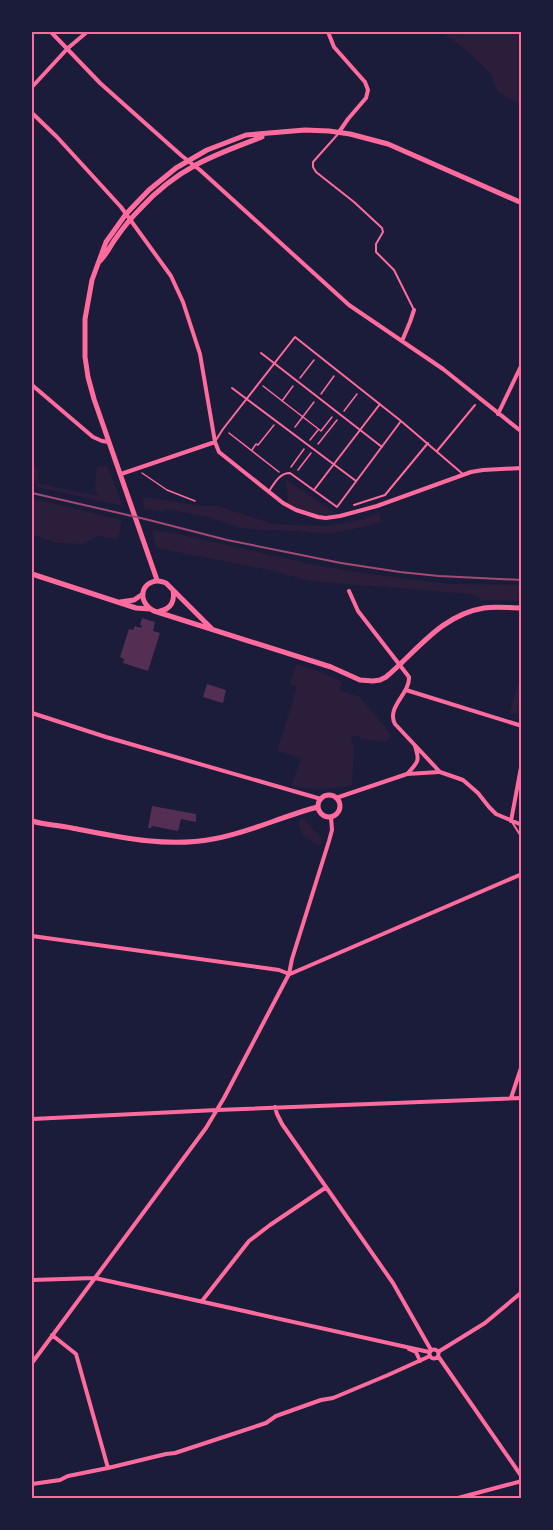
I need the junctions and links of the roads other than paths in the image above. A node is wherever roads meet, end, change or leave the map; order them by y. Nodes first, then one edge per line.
1 (51, 32) edge
2 (87, 32) edge
3 (328, 32) edge
4 (68, 48) junction
5 (32, 87) edge
6 (32, 112) edge
7 (339, 132) junction
8 (269, 134) junction
9 (189, 160) junction
10 (194, 165) junction
11 (522, 203) edge
12 (126, 214) junction
13 (131, 220) junction
14 (99, 262) junction
15 (414, 310) joint
16 (402, 341) junction
17 (261, 353) dead end
18 (274, 363) junction
19 (522, 364) edge
20 (32, 386) edge
21 (232, 388) dead end
22 (246, 399) junction
23 (380, 404) junction
24 (475, 405) dead end
25 (498, 414) junction
26 (401, 421) junction
27 (360, 430) junction
28 (522, 432) edge
29 (110, 442) junction
30 (215, 442) junction
31 (428, 443) junction
32 (382, 447) junction
33 (437, 451) junction
34 (333, 464) junction
35 (522, 468) edge
36 (121, 474) junction
37 (464, 475) junction
38 (356, 481) junction
39 (314, 490) junction
40 (268, 491) junction
41 (354, 505) dead end
42 (32, 574) edge
43 (157, 580) junction
44 (173, 590) junction
45 (349, 591) dead end
46 (143, 594) junction
47 (120, 602) junction
48 (522, 608) edge
49 (150, 609) junction
50 (158, 612) junction
51 (212, 629) junction
52 (399, 664) junction
53 (406, 690) junction
54 (32, 713) edge
55 (522, 726) edge
56 (415, 745) junction
57 (522, 762) edge
58 (521, 771) edge
59 (440, 772) junction
60 (407, 774) junction
61 (336, 798) junction
62 (321, 799) junction
63 (318, 807) junction
64 (331, 817) junction
65 (32, 821) edge
66 (511, 821) junction
67 (522, 825) edge
68 (522, 838) edge
69 (522, 874) edge
70 (32, 936) edge
71 (289, 974) junction
72 (522, 1065) edge
73 (522, 1098) edge
74 (510, 1099) junction
75 (275, 1107) junction
76 (217, 1110) junction
77 (32, 1119) edge
78 (325, 1188) junction
79 (95, 1278) junction
80 (32, 1280) edge
81 (522, 1292) edge
82 (202, 1301) junction
83 (52, 1335) junction
84 (408, 1348) junction
85 (430, 1353) junction
86 (438, 1354) junction
87 (420, 1361) junction
88 (32, 1363) edge
89 (108, 1468) junction
90 (522, 1479) edge
91 (32, 1484) edge
92 (458, 1498) edge

1 - 4 street
2 - 4 street
3 - 7 street
4 - 5 street
4 - 9 street
6 - 12 street
7 - 8 main road
7 - 11 main road
7 - 15 lane
8 - 9 main road
8 - 10 main road
9 - 10 street
9 - 12 main road
10 - 13 main road
10 - 16 street
12 - 13 street
12 - 14 main road
13 - 14 main road
13 - 30 street
14 - 29 main road
15 - 16 street
16 - 25 street
17 - 18 lane
18 - 22 lane
18 - 23 lane
18 - 27 lane
19 - 25 street
20 - 29 street
21 - 22 lane
22 - 30 lane
22 - 34 lane
23 - 26 lane
23 - 27 lane
24 - 33 lane
25 - 28 street
26 - 31 lane
26 - 32 lane
27 - 32 lane
27 - 34 lane
29 - 36 main road
30 - 36 street
30 - 40 street
31 - 33 lane
31 - 41 lane
32 - 38 lane
33 - 37 lane
34 - 38 lane
34 - 39 lane
35 - 37 street
36 - 43 main road
37 - 40 street
38 - 39 lane
39 - 40 lane
42 - 47 main road
43 - 44 main road
43 - 46 main road
44 - 50 main road
44 - 51 main road
45 - 52 street
46 - 47 main road
46 - 49 main road
47 - 49 main road
48 - 52 main road
49 - 50 main road
50 - 51 main road
51 - 52 main road
52 - 53 street
53 - 55 street
53 - 56 street
54 - 62 street
56 - 59 street
56 - 60 street
57 - 58 street
58 - 66 street
59 - 60 street
59 - 66 street
60 - 61 street
61 - 62 main road
61 - 64 main road
62 - 63 main road
63 - 64 main road
63 - 65 main road
64 - 71 street
66 - 67 street
66 - 68 lane
69 - 71 street
70 - 71 street
71 - 76 street
72 - 74 street
73 - 74 street
74 - 75 street
75 - 76 street
75 - 78 street
76 - 77 street
76 - 79 street
78 - 82 street
78 - 85 street
79 - 80 street
79 - 82 street
79 - 83 street
81 - 86 street
82 - 84 street
83 - 88 street
83 - 89 street
84 - 85 street
84 - 87 street
85 - 86 street
85 - 86 street
85 - 87 street
86 - 90 street
87 - 89 street
89 - 91 street
90 - 92 street

